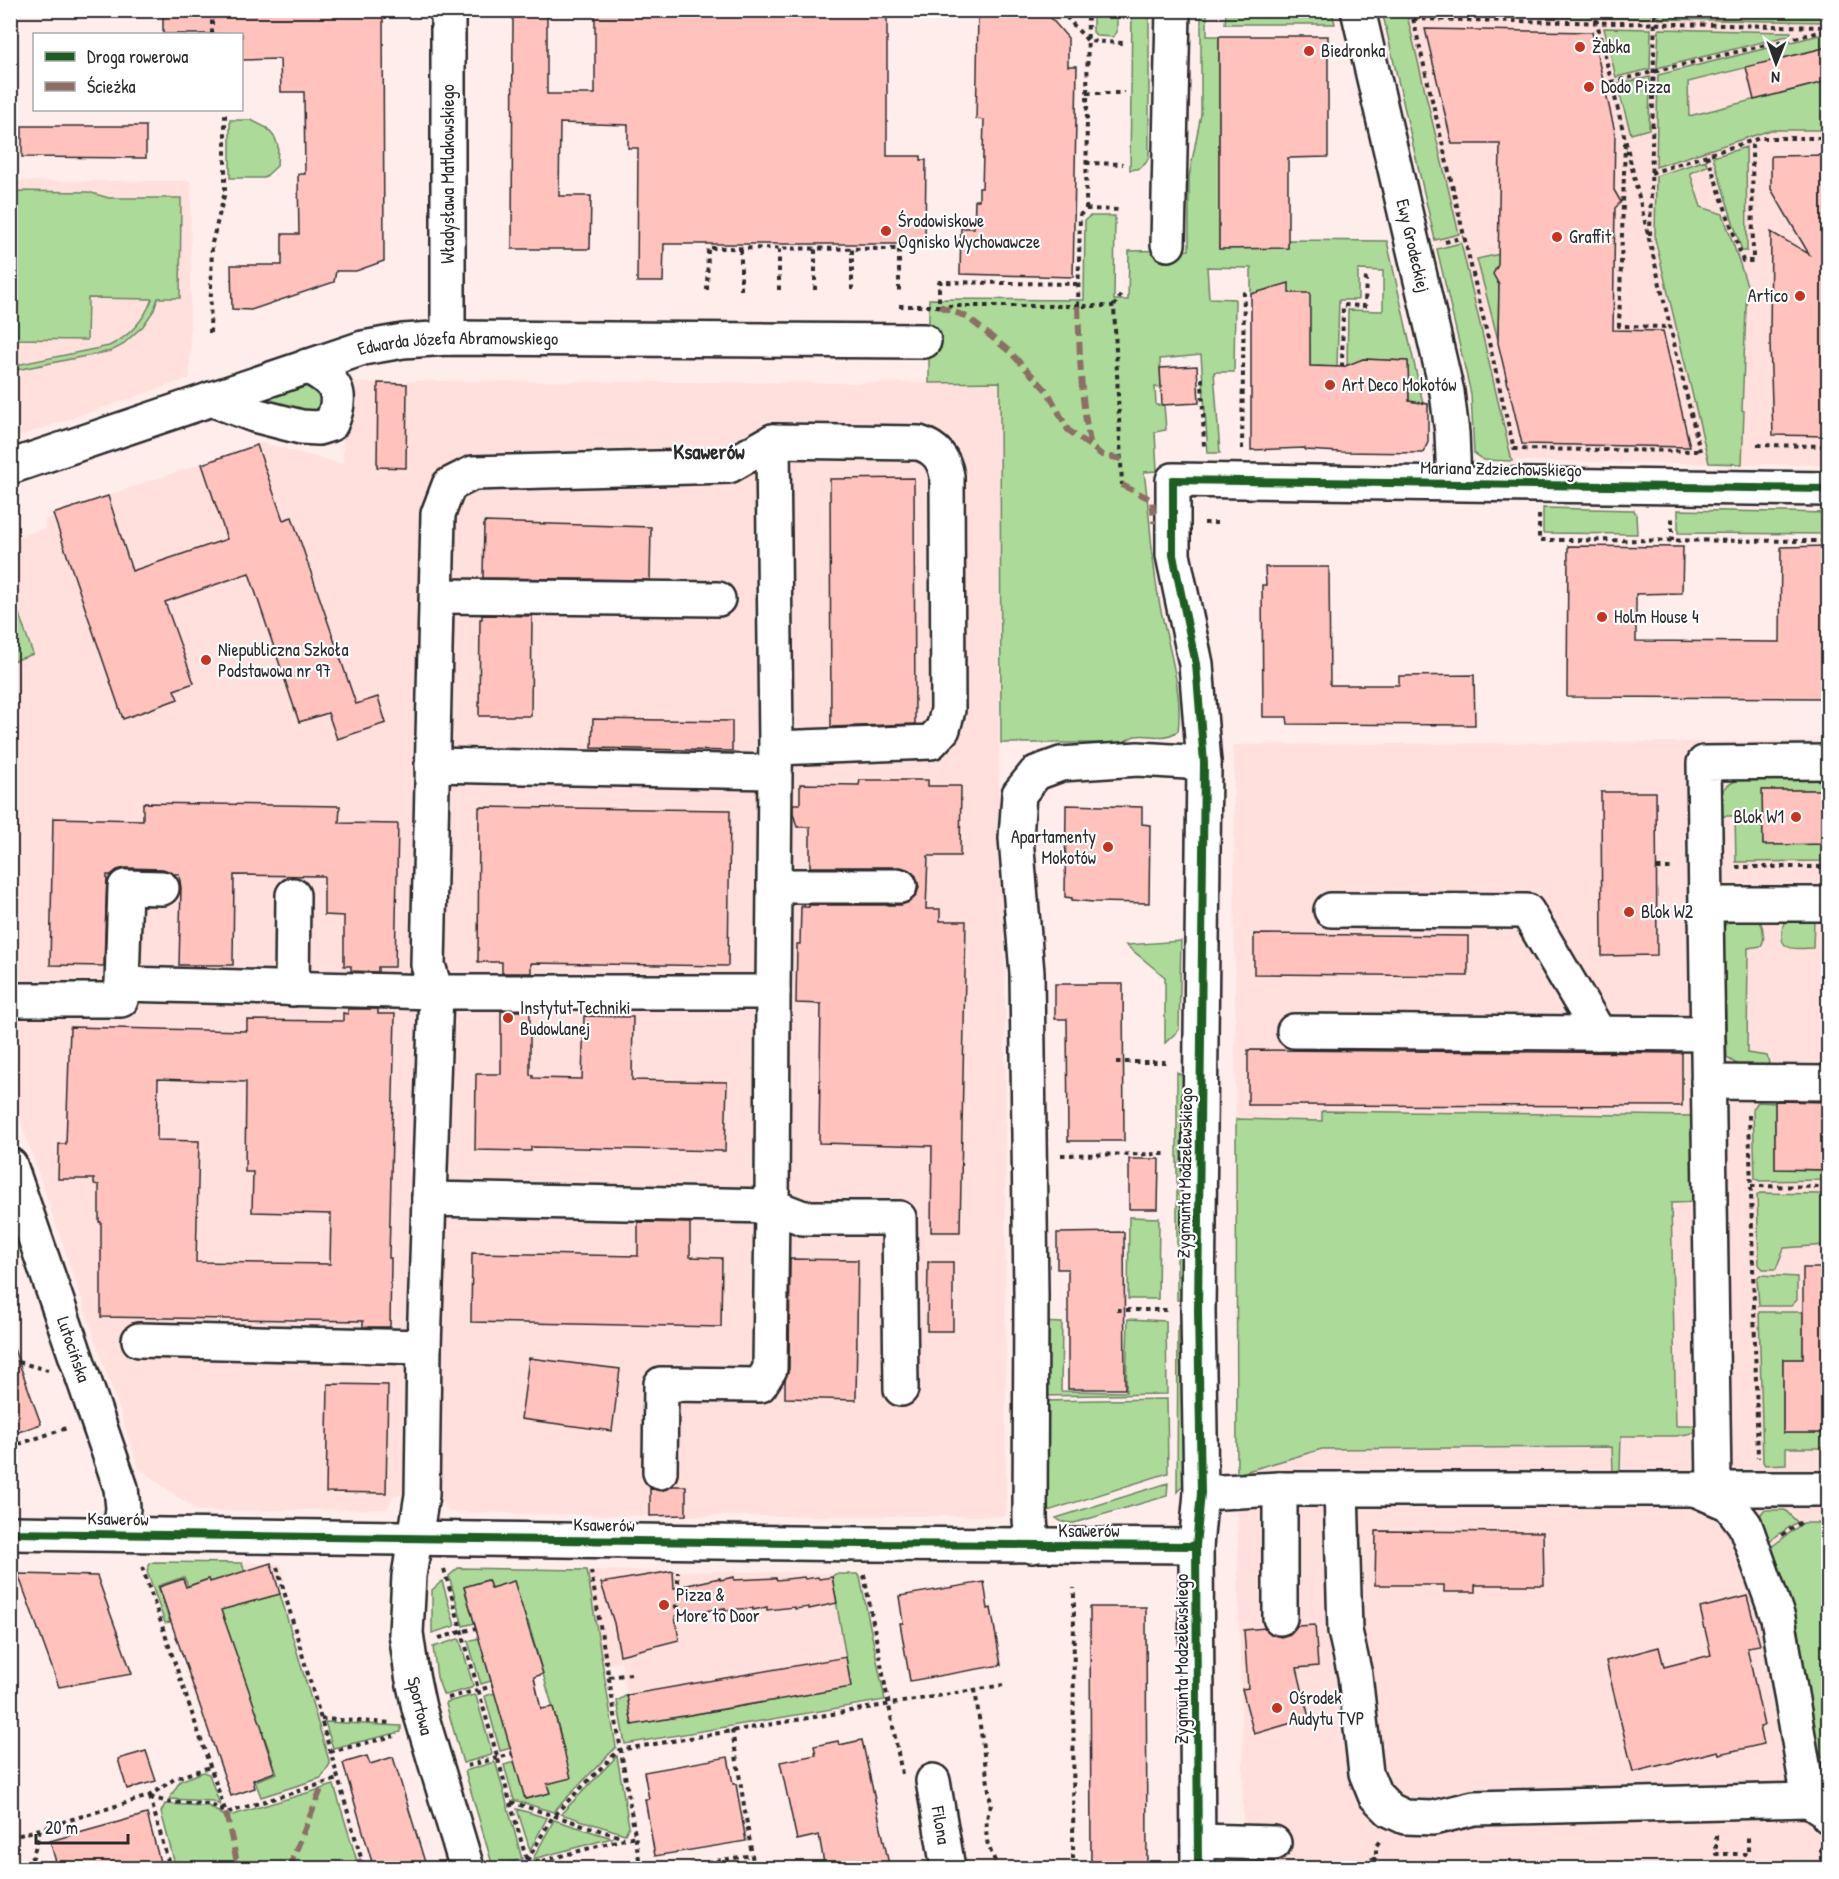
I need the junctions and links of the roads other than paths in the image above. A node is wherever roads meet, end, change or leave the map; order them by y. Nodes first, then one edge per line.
1 (448, 10) edge
2 (1173, 10) edge
3 (1358, 10) edge
4 (1168, 244) dead end
5 (448, 338) junction
6 (924, 341) dead end
7 (307, 366) junction
8 (211, 399) junction
9 (773, 441) junction
10 (10, 467) edge
11 (1173, 480) joint
12 (1454, 483) junction
13 (1828, 489) edge
14 (437, 596) junction
15 (718, 599) dead end
16 (775, 760) junction
17 (1204, 762) junction
18 (1828, 762) edge
19 (432, 765) junction
20 (774, 886) junction
21 (900, 886) dead end
22 (162, 888) dead end
23 (293, 895) dead end
24 (1706, 904) junction
25 (1828, 904) edge
26 (1331, 910) dead end
27 (122, 984) junction
28 (292, 988) junction
29 (436, 992) junction
30 (773, 992) junction
31 (10, 1000) edge
32 (1294, 1031) dead end
33 (1599, 1033) junction
34 (1707, 1034) junction
35 (1708, 1082) junction
36 (1828, 1083) edge
37 (10, 1165) edge
38 (429, 1199) junction
39 (772, 1206) junction
40 (139, 1340) dead end
41 (424, 1347) junction
42 (901, 1389) dead end
43 (660, 1472) dead end
44 (1703, 1488) junction
45 (1280, 1489) junction
46 (1341, 1489) junction
47 (1828, 1489) edge
48 (1201, 1493) junction
49 (10, 1533) edge
50 (415, 1539) junction
51 (129, 1546) junction
52 (1032, 1546) junction
53 (1196, 1546) junction
54 (1280, 1618) dead end
55 (917, 1778) road end
56 (1819, 1808) edge
57 (1274, 1843) dead end
58 (1198, 1855) edge
59 (467, 1869) edge
60 (948, 1869) edge

1 - 5 street, Władysława Matlakowskiego
2 - 4 street
3 - 12 street, Ewy Grodeckiej
5 - 6 street, Edwarda Józefa Abramowskiego
5 - 7 street, Edwarda Józefa Abramowskiego
7 - 8 street, Edwarda Józefa Abramowskiego
7 - 8 street
8 - 10 street, Edwarda Józefa Abramowskiego
9 - 14 street, Sportowa
9 - 16 street
9 - 16 street
11 - 12 street, Mariana Zdziechowskiego
11 - 17 street, Zygmunta Modzelewskiego
12 - 13 street, Mariana Zdziechowskiego
14 - 15 street
14 - 19 street, Sportowa
16 - 19 street
16 - 20 street
17 - 48 street, Zygmunta Modzelewskiego
17 - 52 street
18 - 24 street
19 - 29 street, Sportowa
20 - 21 street
20 - 30 street
22 - 27 street
23 - 28 street
24 - 25 street
24 - 34 street
26 - 33 street
27 - 28 street
27 - 31 street
28 - 29 street
29 - 30 street
29 - 38 street, Sportowa
30 - 39 street
32 - 33 street
33 - 34 street
34 - 35 street
35 - 36 street
35 - 44 street
37 - 51 street, Lutocińska
38 - 39 street
38 - 41 street, Sportowa
39 - 42 street
39 - 43 street
40 - 41 street
41 - 50 street, Sportowa
44 - 46 street
44 - 47 street
44 - 56 street
45 - 46 street
45 - 48 street
45 - 54 street
46 - 56 street
48 - 53 street, Zygmunta Modzelewskiego
49 - 51 street, Ksawerów
50 - 51 street, Ksawerów
50 - 52 street, Ksawerów
50 - 59 street, Sportowa
52 - 53 street, Ksawerów
53 - 58 street, Zygmunta Modzelewskiego
55 - 60 street, Filona
57 - 58 street

